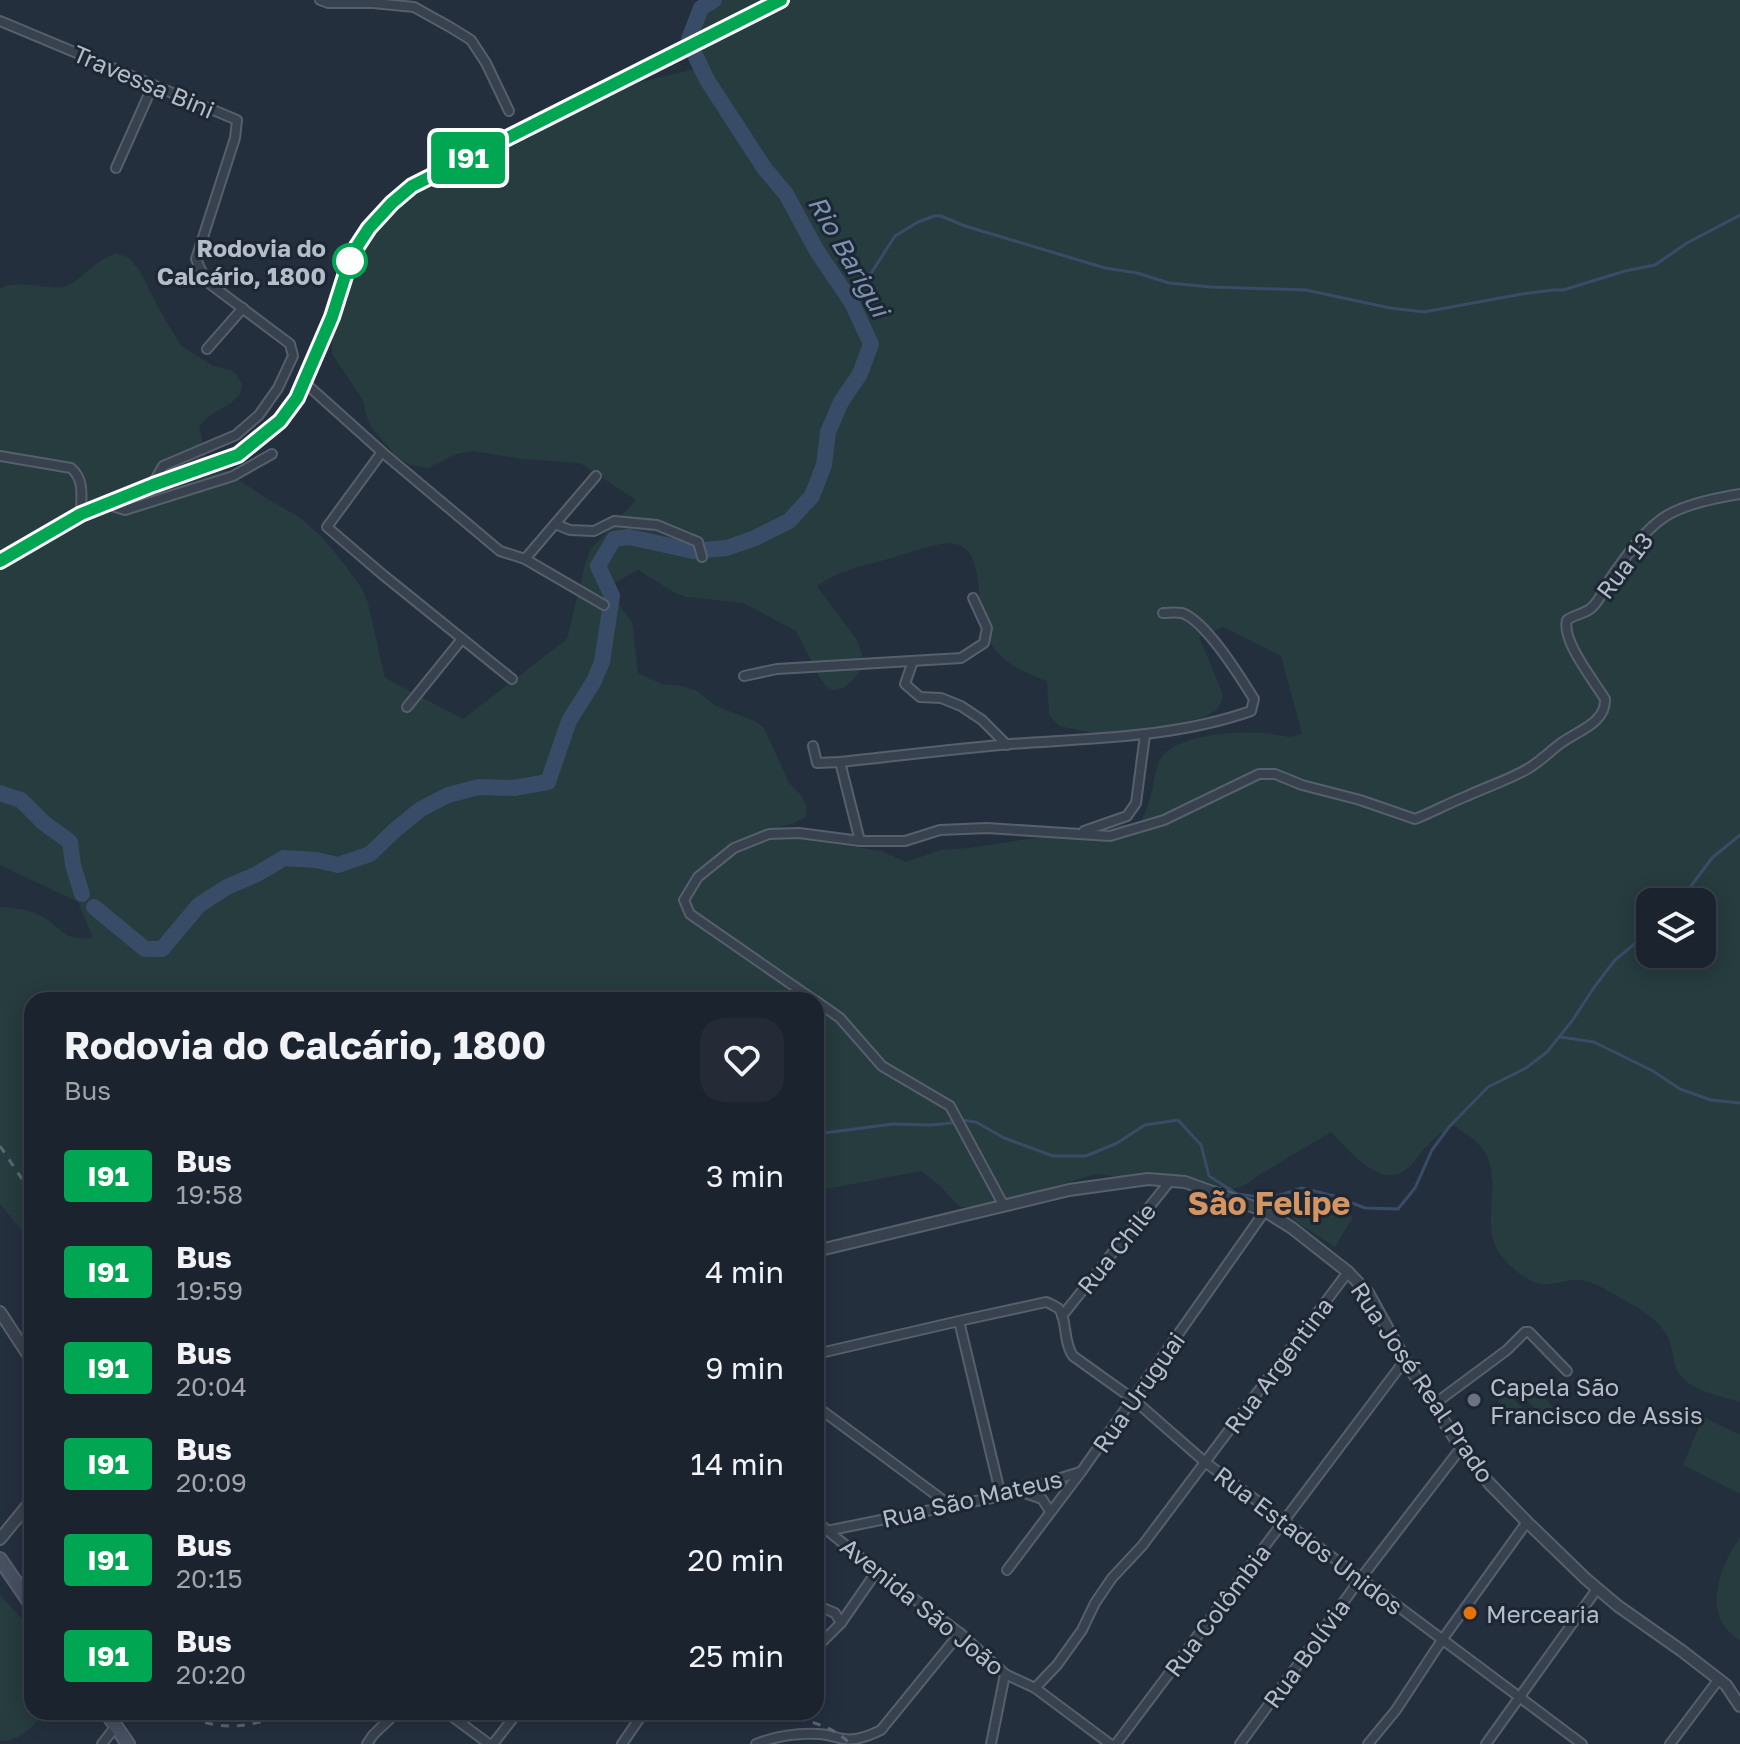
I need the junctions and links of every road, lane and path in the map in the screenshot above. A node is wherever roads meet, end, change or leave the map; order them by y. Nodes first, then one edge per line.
1 (320, 0) edge
2 (781, 0) edge
3 (0, 21) edge
4 (153, 85) junction
5 (509, 111) dead end
6 (116, 168) dead end
7 (243, 308) junction
8 (207, 349) dead end
9 (304, 382) junction
10 (382, 452) junction
11 (272, 454) dead end
12 (0, 456) edge
13 (596, 476) dead end
14 (153, 485) junction
15 (1740, 494) edge
16 (105, 504) junction
17 (81, 514) junction
18 (555, 524) junction
19 (702, 557) dead end
20 (525, 559) junction
21 (0, 561) edge
22 (973, 598) dead end
23 (604, 605) dead end
24 (1163, 613) dead end
25 (462, 639) junction
26 (913, 661) junction
27 (744, 676) dead end
28 (512, 679) dead end
29 (407, 707) dead end
30 (1145, 735) junction
31 (1007, 745) junction
32 (813, 746) dead end
33 (840, 762) junction
34 (1076, 833) junction
35 (860, 841) junction
36 (802, 992) edge
37 (824, 1007) edge
38 (1170, 1181) junction
39 (1004, 1206) junction
40 (1265, 1211) junction
41 (824, 1249) edge
42 (1348, 1272) junction
43 (0, 1312) edge
44 (1062, 1316) junction
45 (959, 1321) junction
46 (24, 1349) edge
47 (824, 1352) edge
48 (1405, 1360) junction
49 (1567, 1371) dead end
50 (1133, 1399) junction
51 (1433, 1405) junction
52 (824, 1412) edge
53 (1461, 1448) junction
54 (1205, 1462) junction
55 (1081, 1472) junction
56 (1019, 1491) junction
57 (1001, 1496) junction
58 (951, 1506) junction
59 (24, 1510) edge
60 (1050, 1511) junction
61 (1284, 1520) junction
62 (1527, 1522) junction
63 (824, 1527) edge
64 (830, 1531) junction
65 (824, 1532) edge
66 (0, 1539) edge
67 (0, 1559) edge
68 (1007, 1570) dead end
69 (877, 1571) junction
70 (1361, 1578) junction
71 (1597, 1589) junction
72 (24, 1594) edge
73 (824, 1608) edge
74 (841, 1623) junction
75 (960, 1633) junction
76 (824, 1640) edge
77 (1442, 1640) junction
78 (1005, 1674) junction
79 (1719, 1679) junction
80 (1035, 1688) junction
81 (1520, 1696) junction
82 (1740, 1706) edge
83 (112, 1720) edge
84 (389, 1720) edge
85 (457, 1720) edge
86 (511, 1720) edge
87 (638, 1720) edge
88 (116, 1726) junction
89 (102, 1744) edge
90 (128, 1744) edge
91 (367, 1744) edge
92 (491, 1744) edge
93 (622, 1744) edge
94 (756, 1744) edge
95 (991, 1744) edge
96 (1113, 1744) edge
97 (1240, 1744) edge
98 (1368, 1744) edge
99 (1486, 1744) edge
100 (1582, 1744) edge
101 (1670, 1744) edge

1 - 5 street
2 - 9 main road
3 - 4 street, Travessa Bini
4 - 6 street
4 - 7 street, Travessa Bini
7 - 8 street
7 - 14 street, Travessa Bini
9 - 10 street
9 - 14 main road
10 - 20 street
10 - 25 street
11 - 16 street
12 - 17 street
13 - 18 street
14 - 16 main road
15 - 34 street, Rua 13
16 - 17 main road
17 - 21 main road
18 - 19 street
18 - 20 street
20 - 23 street
22 - 26 street
24 - 30 street
25 - 28 street
25 - 29 street
26 - 27 street
26 - 31 street
30 - 31 street
30 - 34 street
31 - 33 street
32 - 33 street
33 - 35 street
34 - 35 street
35 - 36 street
37 - 39 street
38 - 39 street, Rua José Real Prado
38 - 40 street, Rua José Real Prado
38 - 44 street, Rua Chile
39 - 41 street, Rua José Real Prado
40 - 42 street, Rua José Real Prado
40 - 50 street, Rua Uruguai
42 - 48 street, Rua José Real Prado
42 - 54 street, Rua Argentina
43 - 46 street
44 - 45 street
44 - 50 street, Rua Estados Unidos
45 - 47 street
45 - 57 street
48 - 51 street, Rua José Real Prado
48 - 61 street, Rua Colômbia
49 - 51 street
50 - 54 street, Rua Estados Unidos
50 - 55 street, Rua Uruguai
51 - 53 street, Rua José Real Prado
52 - 58 street
53 - 62 street, Rua José Real Prado
53 - 70 street, Rua Bolívia
54 - 61 street, Rua Estados Unidos
54 - 80 street, Rua Argentina
55 - 56 street, Rua São Mateus
55 - 60 street, Rua Uruguai
56 - 57 street, Rua São Mateus
56 - 60 street
57 - 58 street, Rua São Mateus
58 - 64 street, Rua São Mateus
59 - 66 street
60 - 68 street, Rua Uruguai
61 - 70 street, Rua Estados Unidos
61 - 96 street, Rua Colômbia
62 - 71 street, Rua José Real Prado
62 - 77 street
63 - 64 street, Avenida São João
64 - 65 street, Rua São Mateus
64 - 69 street, Avenida São João
67 - 72 main road
69 - 74 street
69 - 75 street, Avenida São João
70 - 77 street, Rua Estados Unidos
70 - 97 street, Rua Bolívia
71 - 79 street, Rua José Real Prado
71 - 81 street
73 - 74 street
74 - 76 street
75 - 78 street, Avenida São João
75 - 94 street
77 - 81 street, Rua Estados Unidos
77 - 98 street
78 - 80 street, Avenida São João
78 - 95 street
79 - 82 street, Rua José Real Prado
79 - 101 street
80 - 96 street, Avenida São João
81 - 99 street
81 - 100 street, Rua Estados Unidos
83 - 88 main road
84 - 91 street
85 - 92 street
86 - 92 street
87 - 93 street
88 - 89 street
88 - 90 main road

